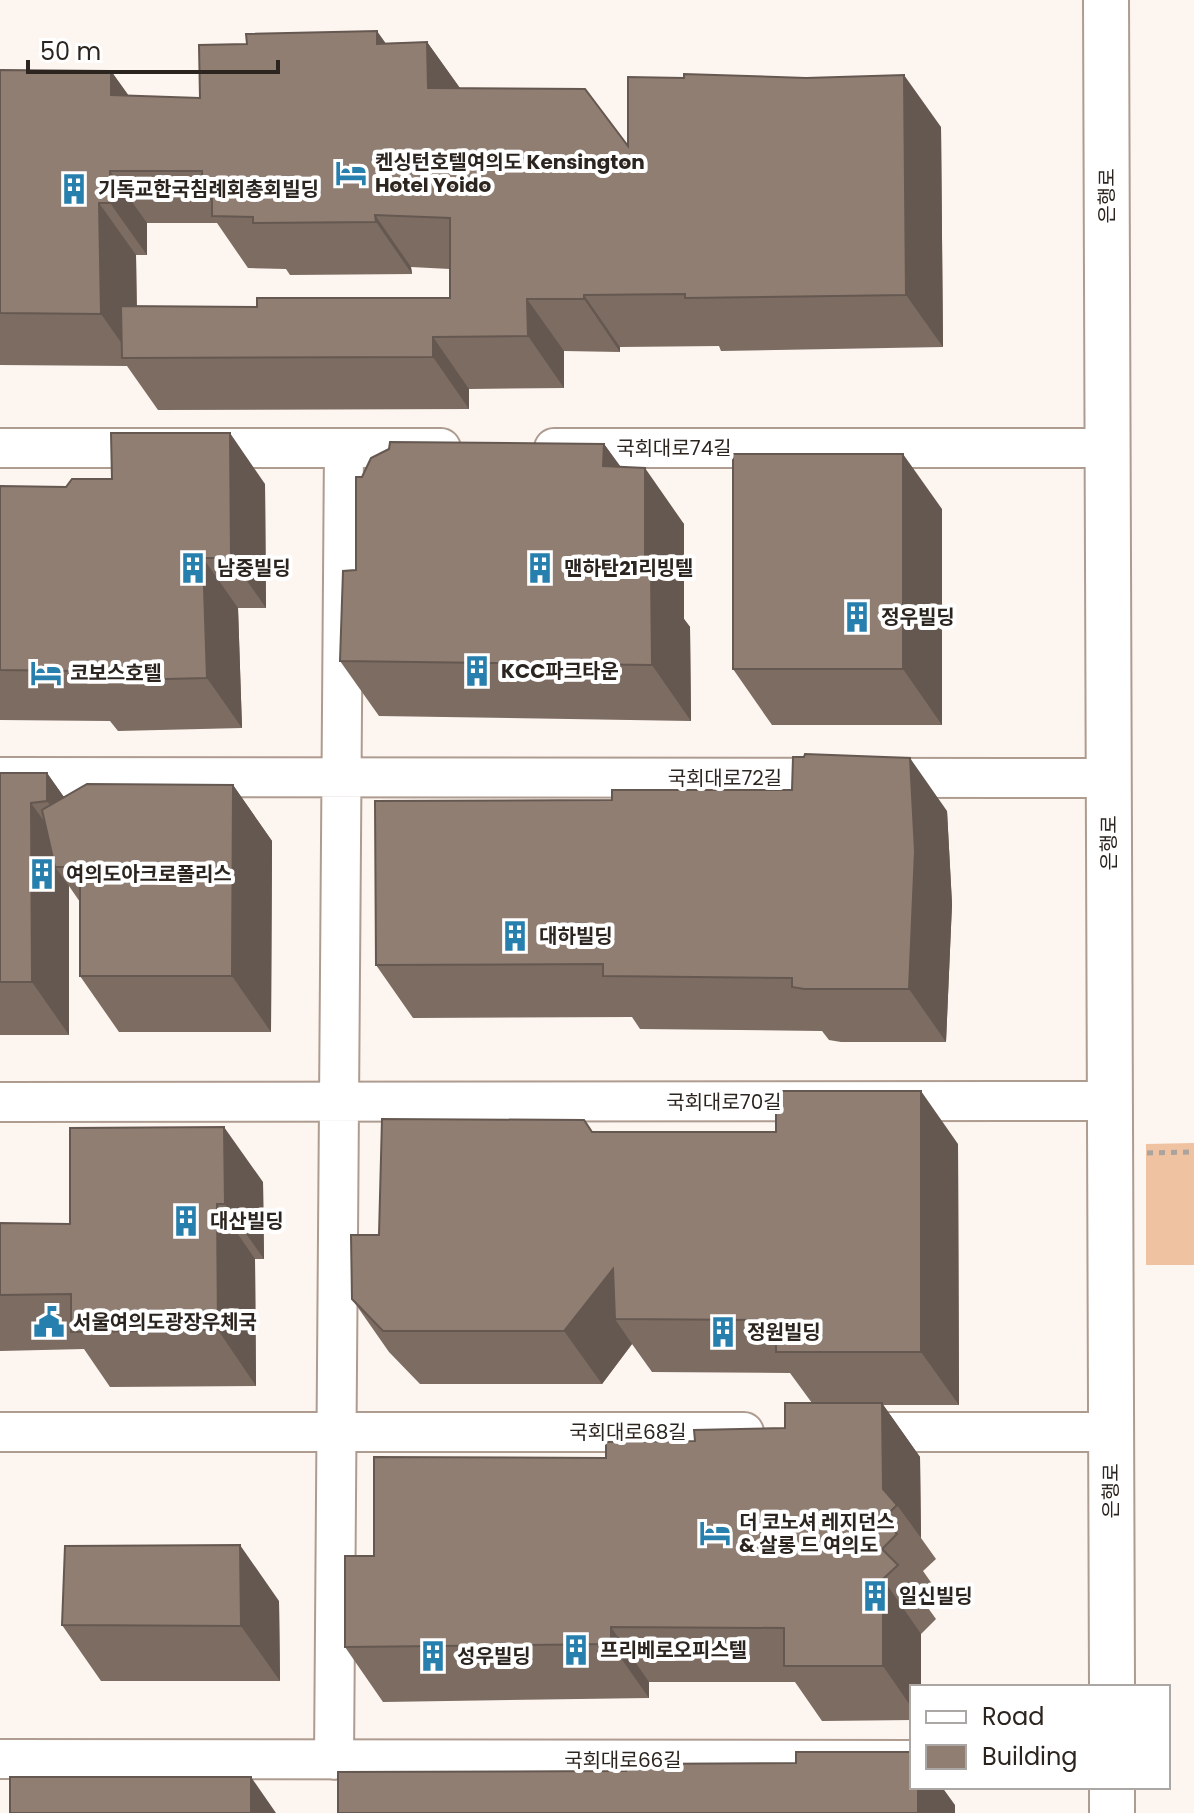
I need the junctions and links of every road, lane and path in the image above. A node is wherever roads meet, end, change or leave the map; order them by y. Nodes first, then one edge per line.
1 (1106, 0) edge
2 (0, 448) edge
3 (344, 448) junction
4 (471, 448) edge
5 (519, 448) edge
6 (1107, 448) junction
7 (0, 777) edge
8 (341, 778) junction
9 (1109, 778) junction
10 (1110, 1101) junction
11 (0, 1102) edge
12 (339, 1102) junction
13 (1194, 1152) edge
14 (1110, 1153) junction
15 (0, 1432) edge
16 (336, 1432) junction
17 (1111, 1432) junction
18 (1112, 1685) edge
19 (0, 1759) edge
20 (334, 1760) junction
21 (910, 1760) edge
22 (1112, 1789) edge
23 (1112, 1813) edge

1 - 6 street, 은행로
2 - 3 street
3 - 4 street
3 - 8 street
5 - 6 street, 국회대로74길
6 - 9 street, 은행로
7 - 8 street, 국회대로72길
8 - 9 street, 국회대로72길
8 - 12 street
9 - 10 street, 은행로
10 - 12 street, 국회대로70길
10 - 14 street, 은행로
11 - 12 street, 국회대로70길
12 - 16 street
13 - 14 path
14 - 17 street, 은행로
15 - 16 street, 국회대로68길
16 - 17 street, 국회대로68길
16 - 20 street
17 - 18 street, 은행로
19 - 20 street, 국회대로66길
20 - 21 street, 국회대로66길
22 - 23 street

